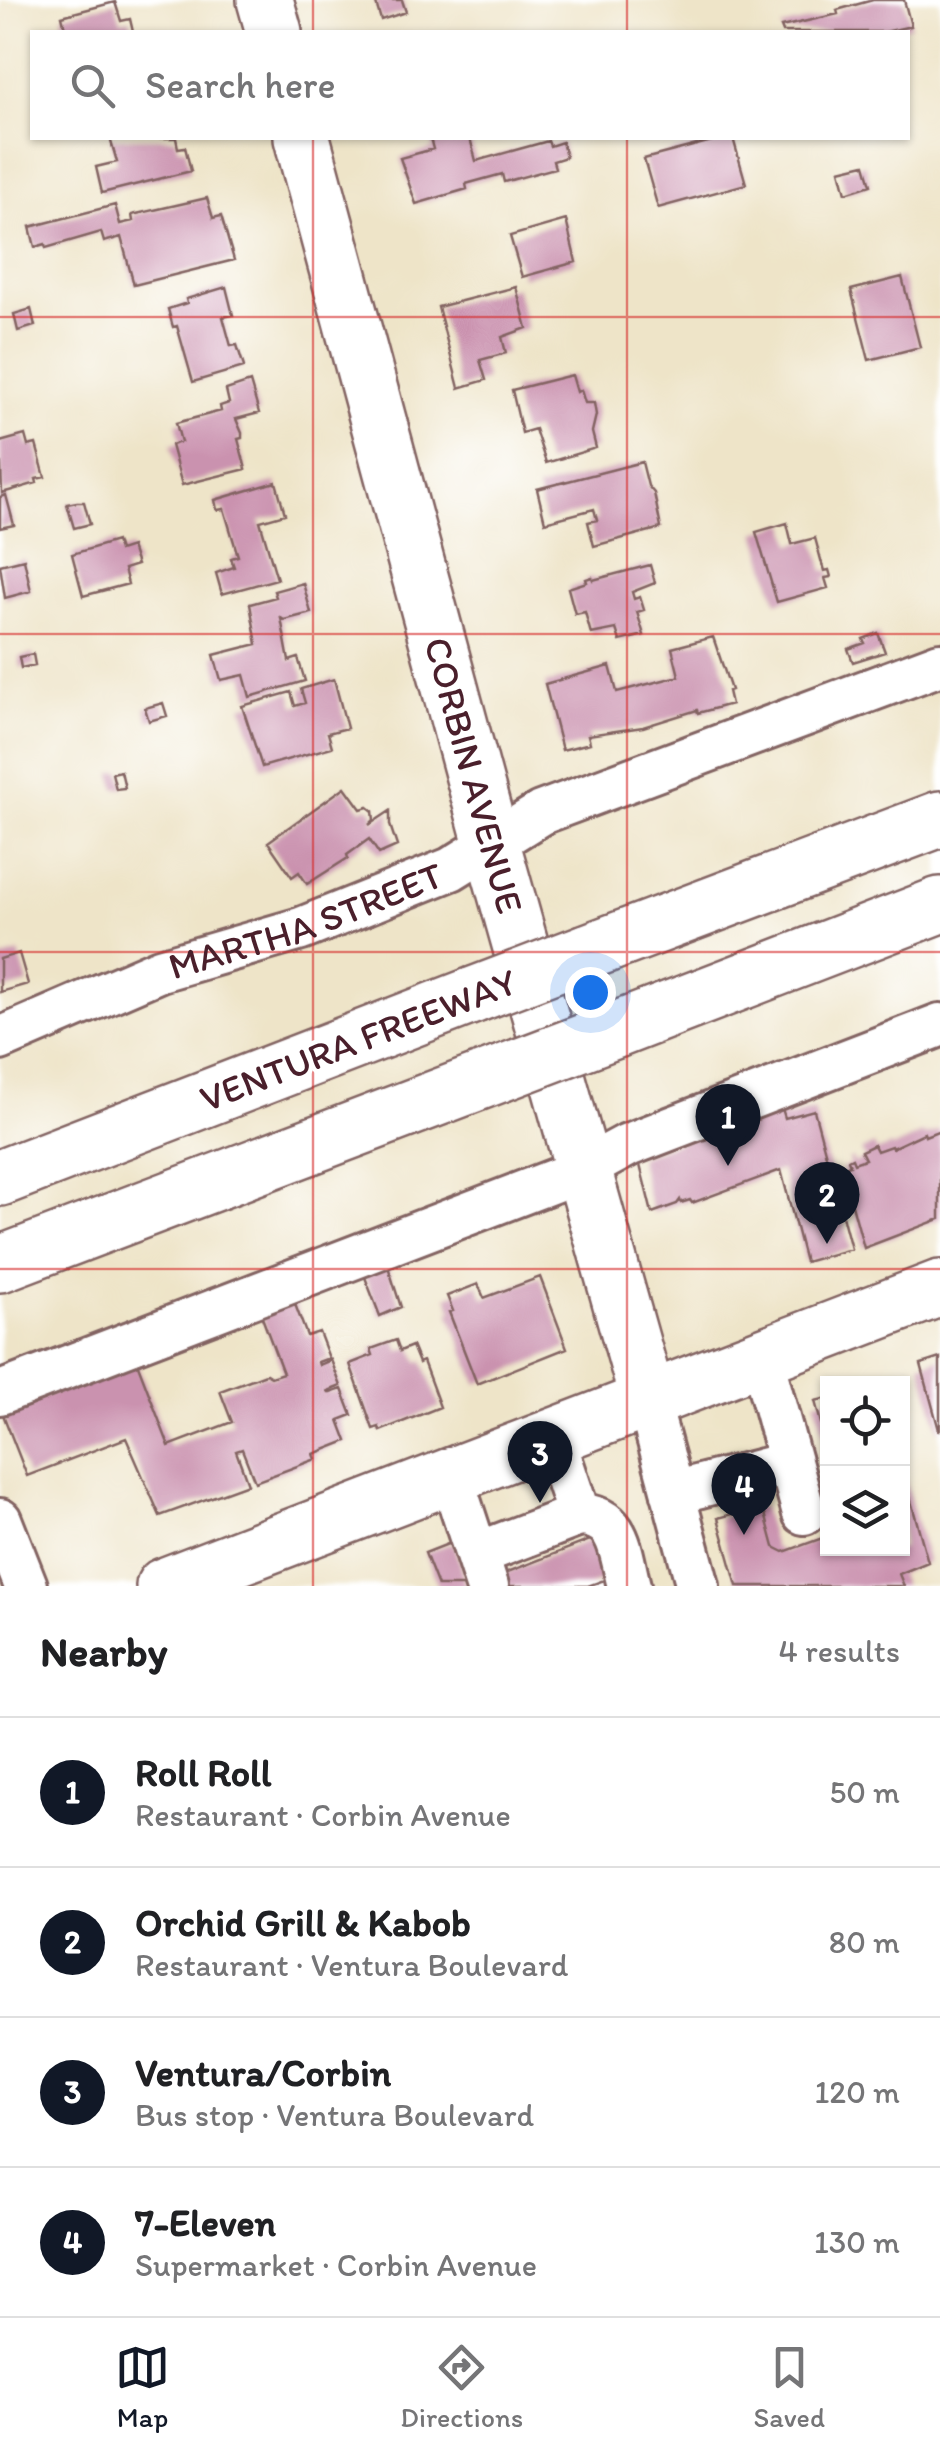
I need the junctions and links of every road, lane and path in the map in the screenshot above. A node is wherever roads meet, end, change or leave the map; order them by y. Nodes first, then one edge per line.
1 (265, 0) edge
2 (273, 30) edge
3 (303, 140) edge
4 (940, 664) edge
5 (940, 820) edge
6 (492, 844) junction
7 (940, 905) edge
8 (940, 1024) edge
9 (0, 1039) edge
10 (582, 1170) junction
11 (0, 1178) edge
12 (0, 1264) edge
13 (940, 1288) edge
14 (761, 1356) junction
15 (0, 1392) edge
16 (648, 1400) junction
17 (553, 1436) junction
18 (790, 1463) junction
19 (451, 1476) junction
20 (677, 1507) junction
21 (804, 1513) dead end
22 (579, 1515) junction
23 (0, 1520) edge
24 (616, 1540) junction
25 (482, 1570) edge
26 (26, 1586) edge
27 (164, 1586) edge
28 (629, 1586) edge
29 (698, 1586) edge

1 - 2 main road
3 - 6 main road, CORBIN AVENUE
4 - 6 street, MARTHA STREET
5 - 11 main road, VENTURA FREEWAY, bridge
6 - 9 street, MARTHA STREET
6 - 10 main road, CORBIN AVENUE
7 - 12 main road, bridge
8 - 10 street
10 - 15 street
10 - 16 main road, CORBIN AVENUE
13 - 14 main road
14 - 16 main road
14 - 18 street
16 - 17 main road
16 - 20 street, CORBIN AVENUE
17 - 19 main road
17 - 22 street
18 - 20 street
18 - 21 street
19 - 25 street
19 - 27 main road
20 - 24 street
20 - 29 street, CORBIN AVENUE
22 - 24 street
22 - 25 street
23 - 26 street
24 - 28 street

